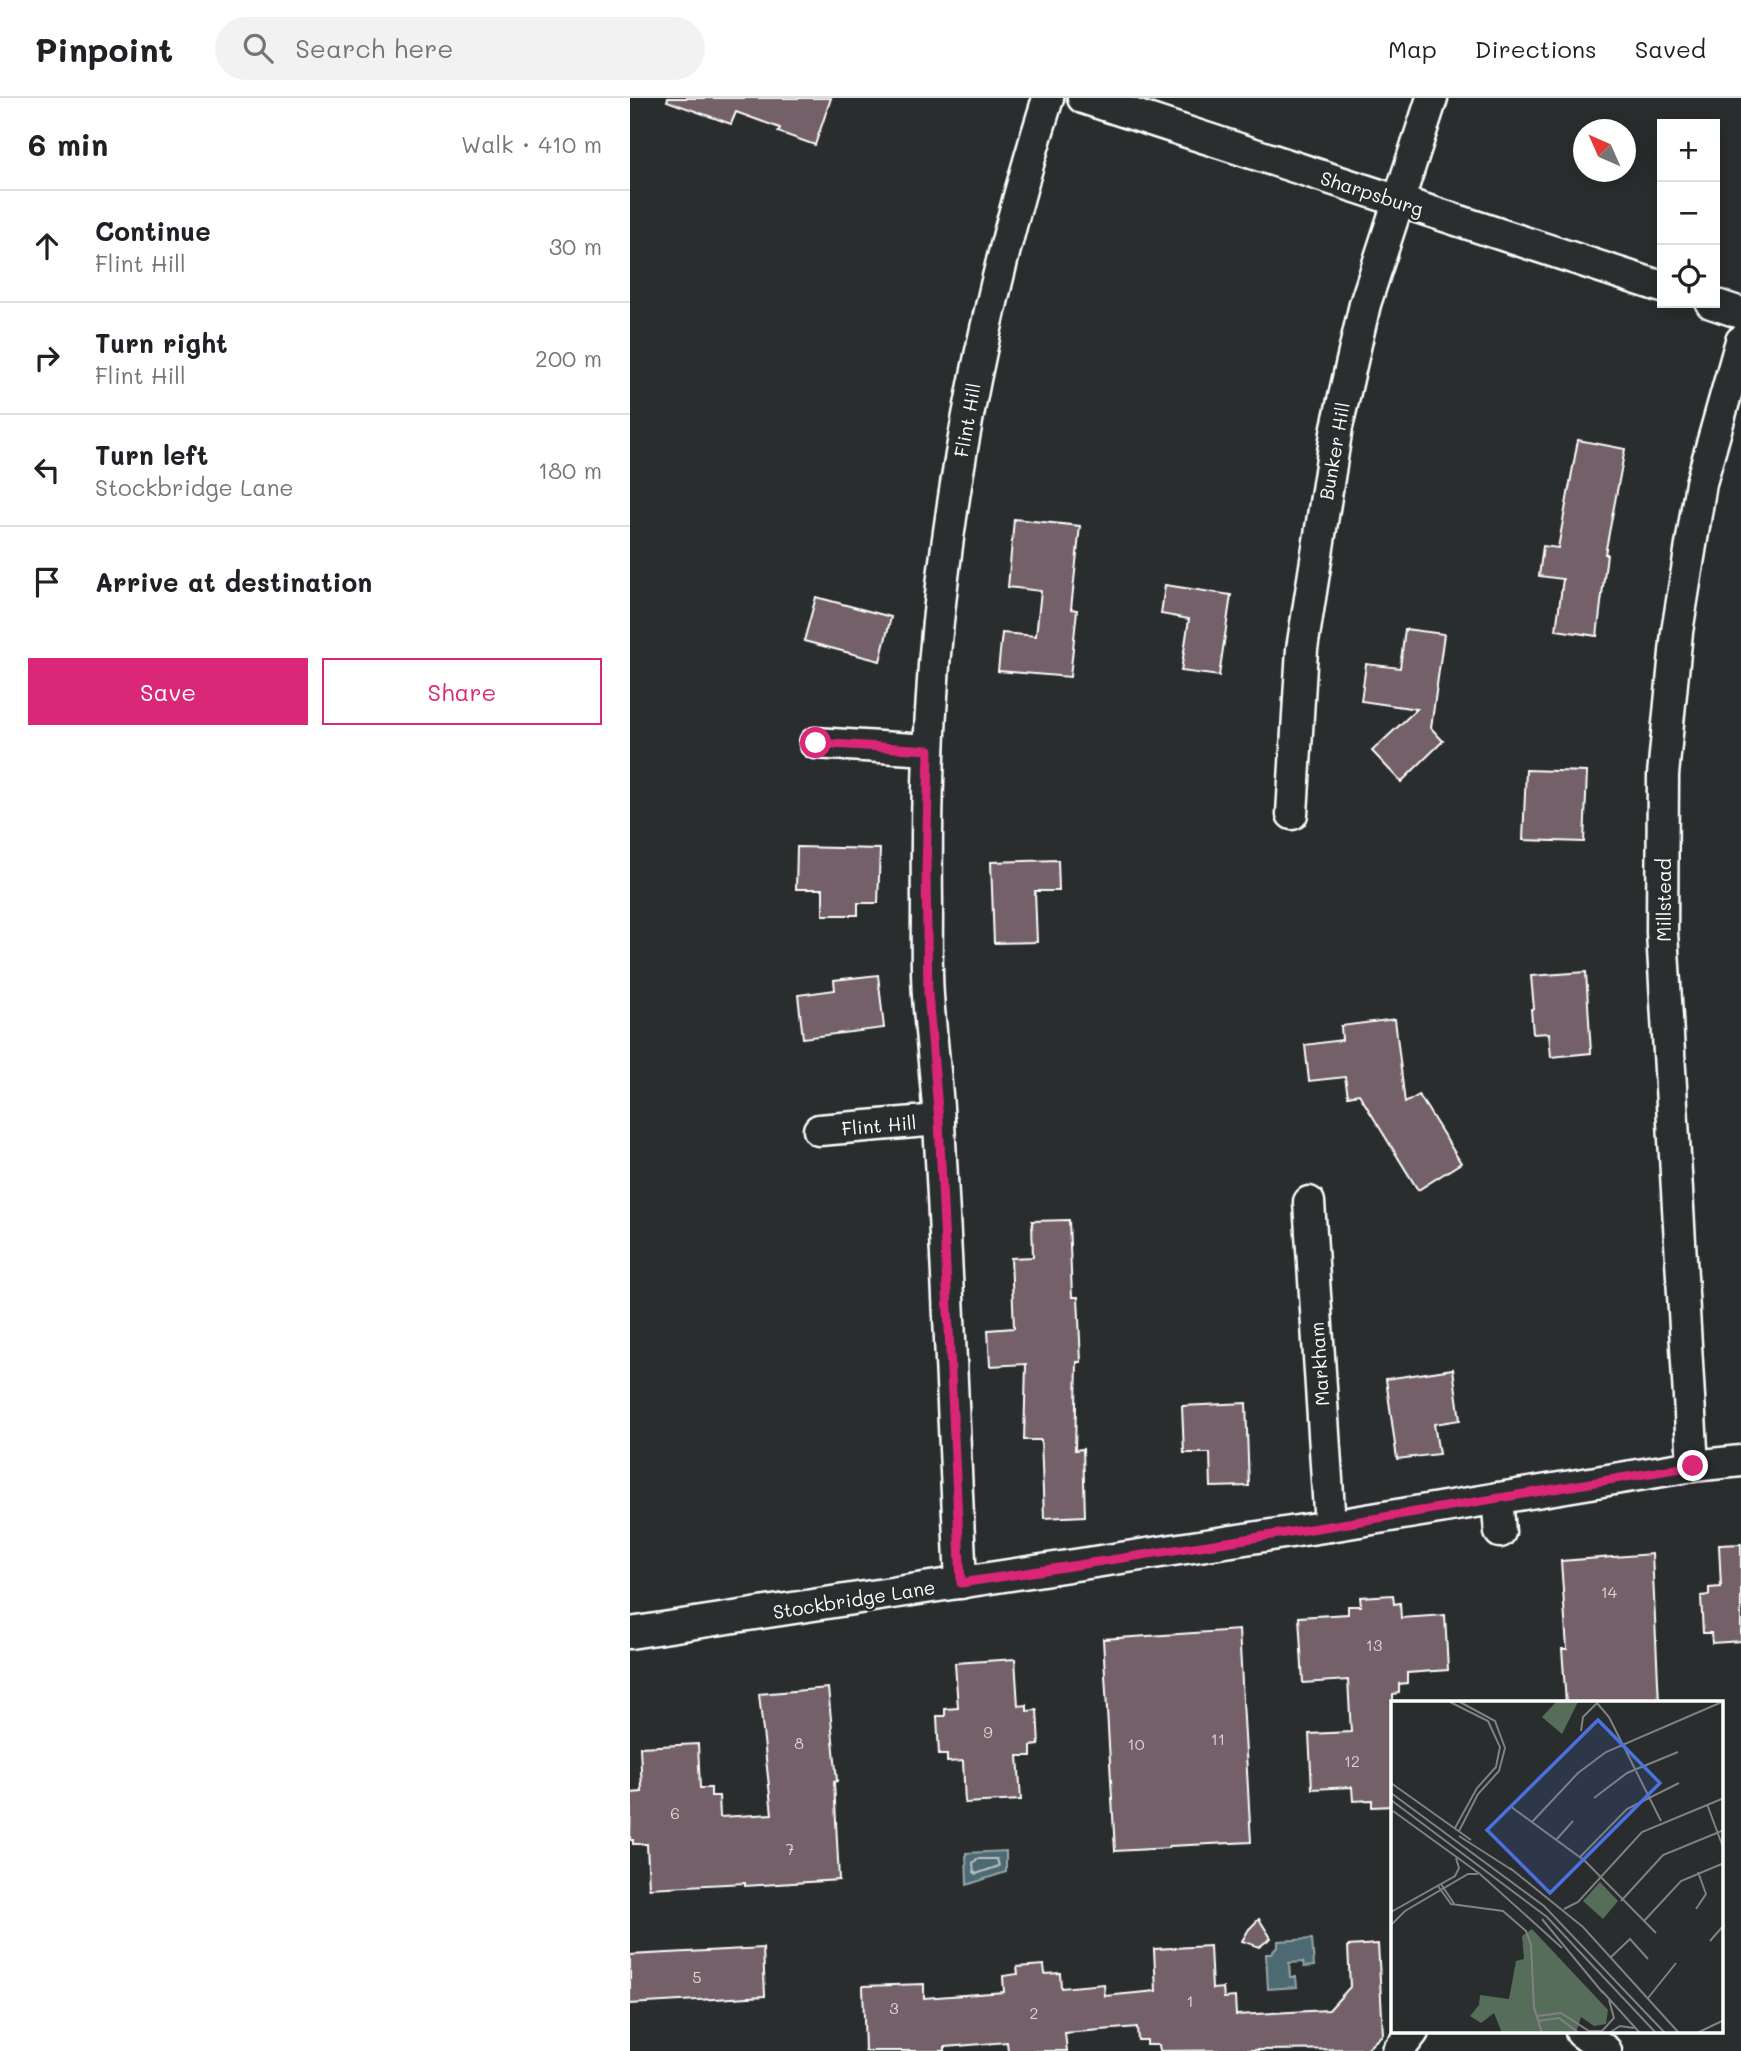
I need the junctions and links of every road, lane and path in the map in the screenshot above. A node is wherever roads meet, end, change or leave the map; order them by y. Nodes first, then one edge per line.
1 (1048, 98) edge
2 (1083, 98) edge
3 (1432, 98) edge
4 (1397, 201) junction
5 (1657, 285) edge
6 (1720, 306) edge
7 (1741, 313) edge
8 (1741, 341) edge
9 (816, 743) dead end
10 (929, 750) junction
11 (1292, 814) dead end
12 (939, 1121) junction
13 (819, 1130) dead end
14 (1309, 1202) dead end
15 (1741, 1461) edge
16 (1693, 1466) junction
17 (1497, 1497) junction
18 (1330, 1526) junction
19 (1500, 1532) dead end
20 (961, 1583) junction
21 (630, 1633) edge
22 (1411, 2034) edge
23 (1584, 2034) edge
24 (1398, 2051) edge
25 (1606, 2051) edge

1 - 10 street, Flint Hill
2 - 4 street, Sharpsburg
3 - 4 street, Bunker Hill
4 - 5 street, Sharpsburg
4 - 11 street, Bunker Hill
6 - 7 street
8 - 16 street, Millstead
9 - 10 street
10 - 12 street, Flint Hill
12 - 13 street, Flint Hill
12 - 20 street, Flint Hill
14 - 18 street, Markham
15 - 16 street, Stockbridge Lane
16 - 17 street, Stockbridge Lane
17 - 18 street, Stockbridge Lane
17 - 19 street
18 - 20 street, Stockbridge Lane
20 - 21 street, Stockbridge Lane
22 - 24 street
23 - 25 street

